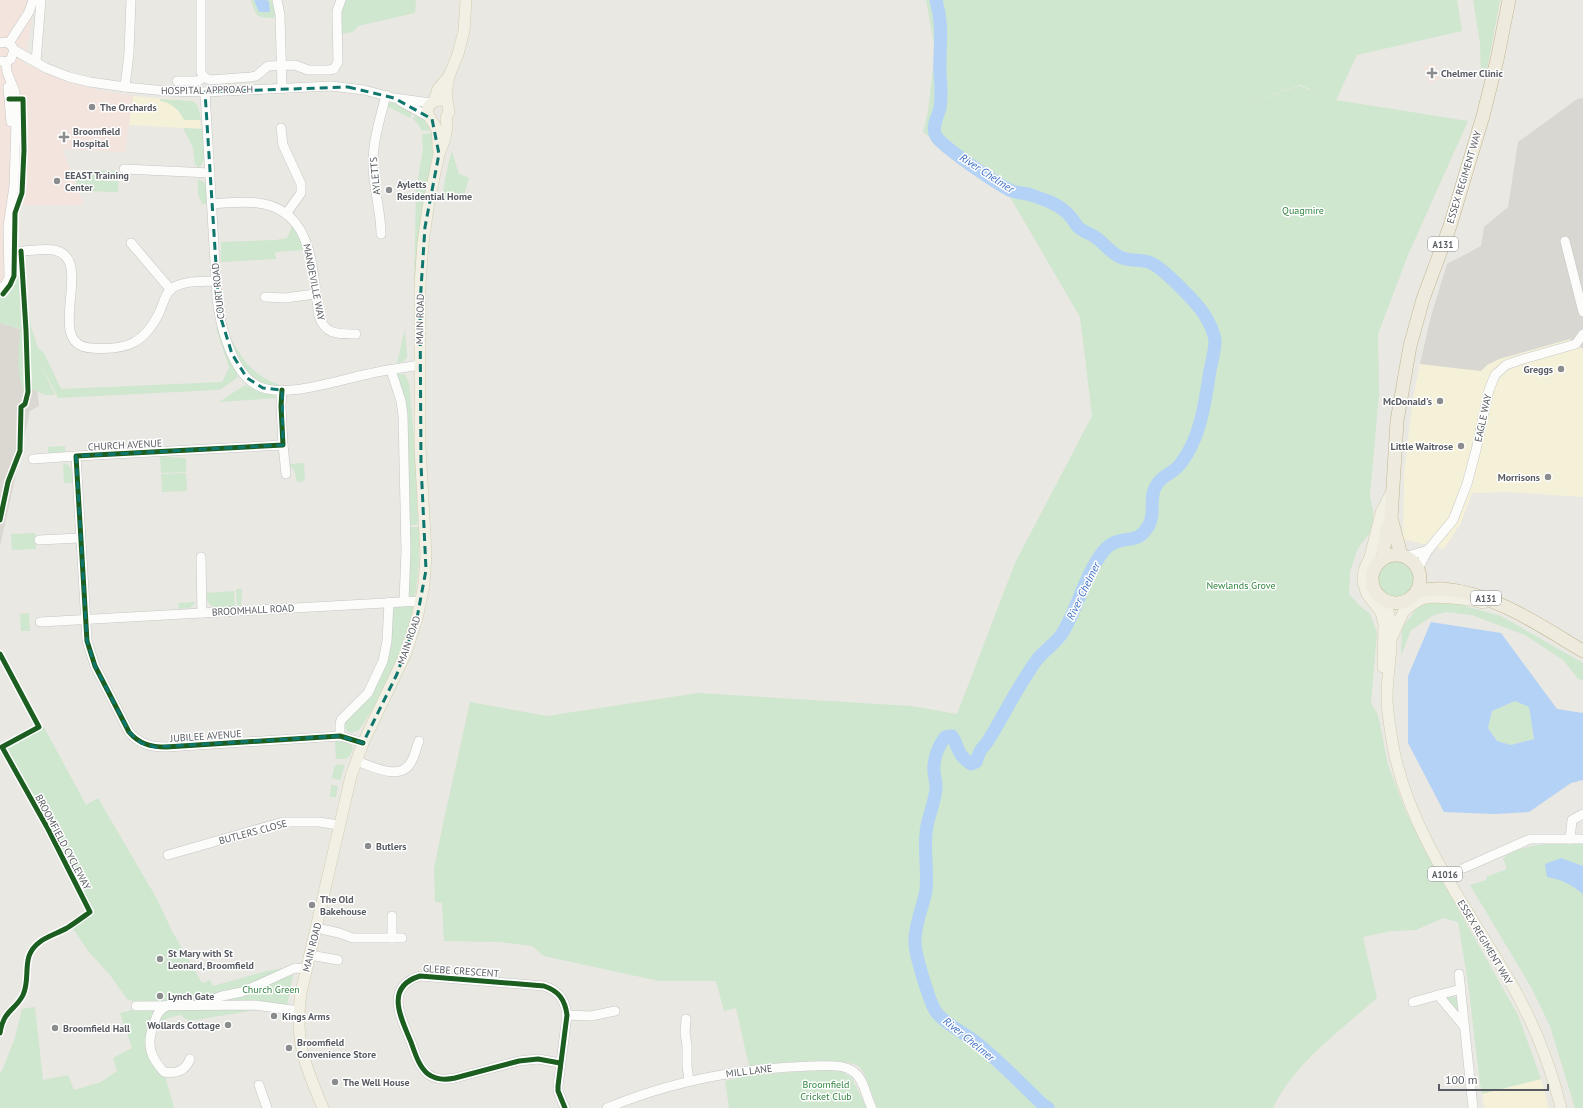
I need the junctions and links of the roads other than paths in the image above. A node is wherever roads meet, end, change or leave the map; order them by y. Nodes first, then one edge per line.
1 (33, 0) edge
2 (41, 0) edge
3 (131, 0) edge
4 (201, 0) edge
5 (276, 0) edge
6 (341, 0) edge
7 (466, 0) edge
8 (1509, 0) edge
9 (6, 55) edge
10 (36, 62) junction
11 (281, 66) junction
12 (449, 76) junction
13 (204, 78) junction
14 (177, 81) dead end
15 (126, 87) junction
16 (282, 88) junction
17 (205, 92) junction
18 (390, 97) junction
19 (432, 102) junction
20 (447, 113) junction
21 (431, 118) junction
22 (281, 128) dead end
23 (438, 154) junction
24 (124, 170) dead end
25 (210, 173) junction
26 (212, 204) junction
27 (286, 214) junction
28 (381, 234) dead end
29 (1565, 241) dead end
30 (131, 243) dead end
31 (21, 251) dead end
32 (216, 281) junction
33 (0, 289) edge
34 (171, 290) junction
35 (315, 294) junction
36 (265, 296) dead end
37 (1583, 312) edge
38 (356, 334) dead end
39 (1583, 334) edge
40 (1580, 347) edge
41 (419, 365) junction
42 (391, 370) junction
43 (282, 390) junction
44 (283, 445) junction
45 (76, 456) junction
46 (33, 459) dead end
47 (286, 474) dead end
48 (1392, 491) junction
49 (1391, 518) junction
50 (80, 538) junction
51 (39, 540) dead end
52 (1428, 550) junction
53 (1403, 556) junction
54 (201, 557) dead end
55 (1382, 559) junction
56 (1419, 572) junction
57 (1443, 589) junction
58 (1384, 600) junction
59 (1409, 600) junction
60 (421, 601) junction
61 (389, 602) junction
62 (404, 602) junction
63 (202, 612) junction
64 (1525, 616) junction
65 (85, 620) junction
66 (40, 622) dead end
67 (1392, 637) junction
68 (1583, 651) edge
69 (95, 666) joint
70 (1387, 702) junction
71 (340, 736) junction
72 (419, 741) dead end
73 (363, 743) junction
74 (356, 761) junction
75 (1583, 814) edge
76 (339, 825) junction
77 (1570, 839) junction
78 (1583, 839) edge
79 (168, 855) dead end
80 (1464, 868) dead end
81 (392, 916) dead end
82 (317, 928) junction
83 (392, 938) junction
84 (402, 938) dead end
85 (310, 956) junction
86 (338, 960) dead end
87 (306, 969) junction
88 (1459, 974) dead end
89 (1461, 989) junction
90 (242, 992) junction
91 (1438, 995) junction
92 (1413, 1002) dead end
93 (168, 1005) junction
94 (197, 1005) junction
95 (136, 1006) dead end
96 (264, 1006) junction
97 (299, 1011) junction
98 (615, 1011) dead end
99 (567, 1015) junction
100 (686, 1019) dead end
101 (1464, 1026) junction
102 (190, 1058) dead end
103 (560, 1063) junction
104 (689, 1081) junction
105 (259, 1085) dead end
106 (267, 1108) edge
107 (323, 1108) edge
108 (565, 1108) edge
109 (607, 1108) edge
110 (872, 1108) edge
111 (1473, 1108) edge
112 (1561, 1108) edge

1 - 9 street
2 - 10 street
3 - 15 street
4 - 13 street
5 - 11 street
6 - 11 street
7 - 12 main road, MAIN ROAD
8 - 48 highway, ESSEX REGIMENT WAY / A131
9 - 10 street, HOSPITAL APPROACH
9 - 33 street
10 - 15 street, HOSPITAL APPROACH
11 - 13 street
11 - 16 street
12 - 19 main road, MAIN ROAD
12 - 20 main road, MAIN ROAD
13 - 14 street
15 - 17 street, HOSPITAL APPROACH
16 - 17 street, HOSPITAL APPROACH
16 - 18 street, HOSPITAL APPROACH
17 - 25 street, COURT ROAD
18 - 19 street, HOSPITAL APPROACH
18 - 21 street, HOSPITAL APPROACH
18 - 28 street, AYLETTS
19 - 20 main road
19 - 21 main road, MAIN ROAD
20 - 21 main road
20 - 23 main road, MAIN ROAD
21 - 23 main road, MAIN ROAD
22 - 27 street
23 - 41 main road, MAIN ROAD
24 - 25 street
25 - 26 street, COURT ROAD
26 - 27 street, MANDEVILLE WAY
26 - 32 street, COURT ROAD
27 - 35 street, MANDEVILLE WAY
29 - 37 street
30 - 34 street
31 - 34 street
32 - 34 street
32 - 43 street, COURT ROAD
35 - 36 street
35 - 38 street, MANDEVILLE WAY
39 - 40 street, EAGLE WAY
40 - 52 street, EAGLE WAY
41 - 42 street, COURT ROAD
41 - 60 main road, MAIN ROAD
42 - 43 street, COURT ROAD
42 - 62 street, MAIN ROAD
43 - 44 street
44 - 45 street, CHURCH AVENUE
44 - 47 street
45 - 46 street, CHURCH AVENUE
45 - 50 street, CHURCH AVENUE
48 - 49 highway, ESSEX REGIMENT WAY / A131
48 - 70 main road
49 - 53 highway, ESSEX REGIMENT WAY / A131
49 - 55 highway, ESSEX REGIMENT WAY / A131
50 - 51 street
50 - 65 street, CHURCH AVENUE
52 - 53 street
52 - 56 street, EAGLE WAY
53 - 55 highway
53 - 56 highway
54 - 63 street
55 - 58 highway
56 - 57 highway, A131
56 - 59 highway
57 - 59 highway, A131
57 - 64 highway, A131
58 - 59 highway
58 - 67 main road, ESSEX REGIMENT WAY / A1016
59 - 64 main road
59 - 67 main road, ESSEX REGIMENT WAY / A1016
60 - 62 street, BROOMHALL ROAD
60 - 73 main road, MAIN ROAD
61 - 62 street, BROOMHALL ROAD
61 - 63 street, BROOMHALL ROAD
61 - 71 street, MAIN ROAD
63 - 65 street, BROOMHALL ROAD
64 - 68 highway, A131
65 - 66 street
65 - 69 street, CHURCH AVENUE
67 - 70 main road, ESSEX REGIMENT WAY / A1016
69 - 71 street, JUBILEE AVENUE
70 - 112 main road, ESSEX REGIMENT WAY / A1016
71 - 73 street, JUBILEE AVENUE
72 - 74 street
73 - 74 main road, MAIN ROAD
74 - 76 main road, MAIN ROAD
75 - 77 street
76 - 79 street, BUTLERS CLOSE
76 - 82 main road, MAIN ROAD
77 - 78 street
77 - 80 street
81 - 83 street
82 - 83 street
82 - 85 main road, MAIN ROAD
83 - 84 street
85 - 86 street
85 - 87 main road, MAIN ROAD
87 - 90 street
87 - 97 main road, MAIN ROAD
88 - 89 street
89 - 91 street
89 - 101 street
90 - 94 street
90 - 96 street
91 - 92 street
91 - 101 street
93 - 94 street
93 - 95 street
93 - 102 street
94 - 96 street
96 - 97 street
97 - 107 main road, MAIN ROAD
98 - 99 street
99 - 103 street, GLEBE CRESCENT
99 - 103 street, GLEBE CRESCENT
100 - 104 street
101 - 111 street
103 - 108 street, GLEBE CRESCENT
104 - 109 street, MILL LANE
104 - 110 street, MILL LANE
105 - 106 street

